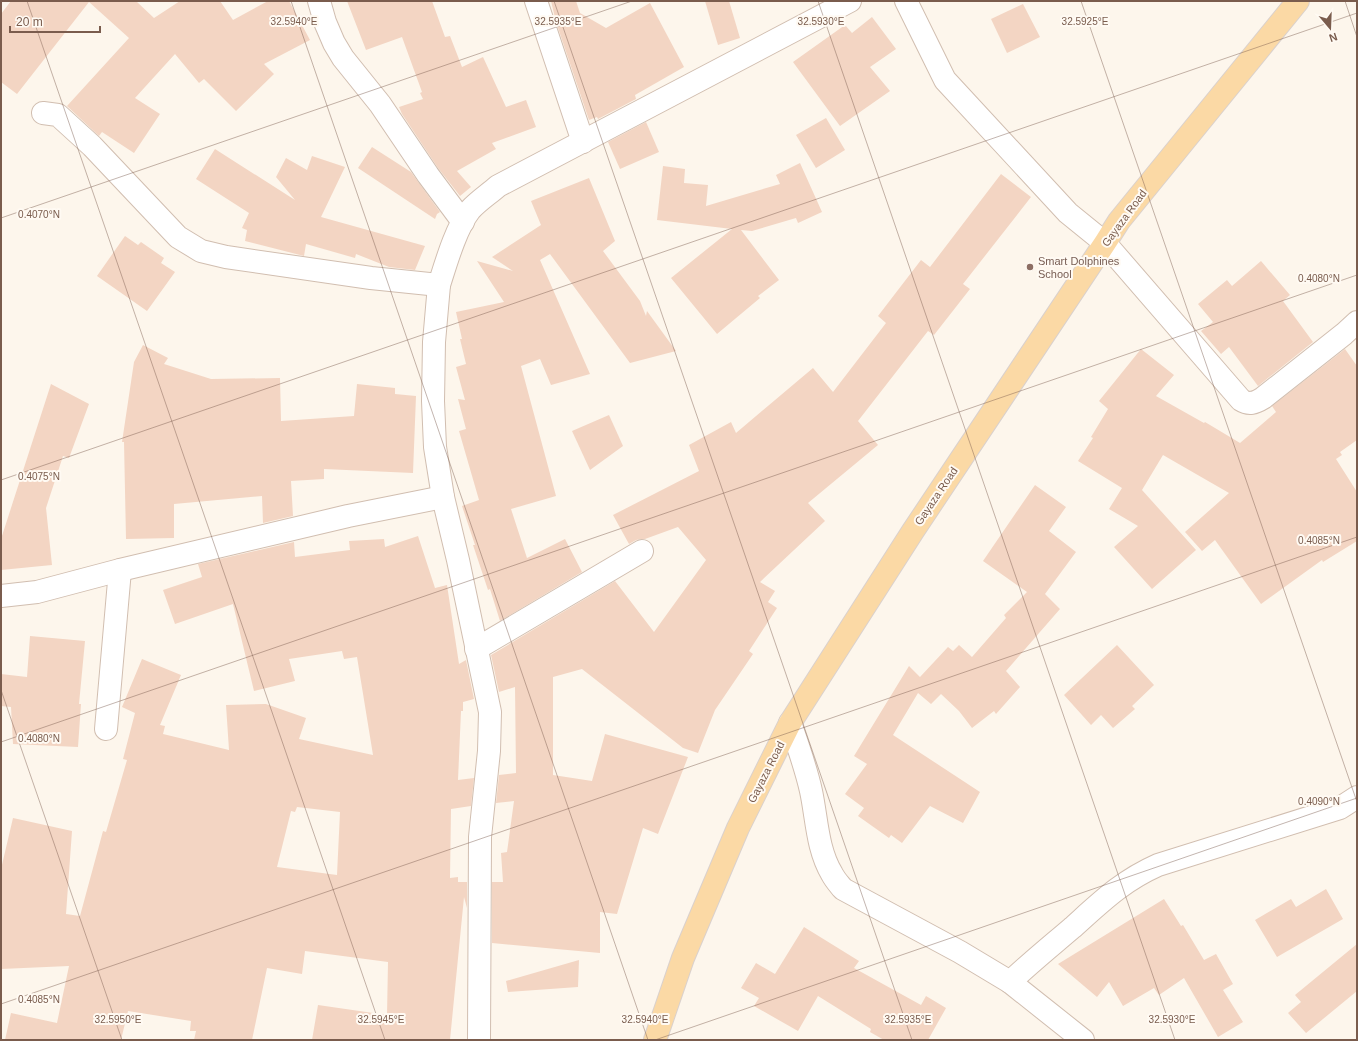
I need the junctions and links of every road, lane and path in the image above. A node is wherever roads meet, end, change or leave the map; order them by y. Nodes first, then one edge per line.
1 (319, 1) edge
2 (536, 1) edge
3 (850, 1) edge
4 (906, 1) edge
5 (1298, 1) edge
6 (43, 113) dead end
7 (583, 142) junction
8 (463, 222) junction
9 (1105, 243) junction
10 (439, 285) junction
11 (1357, 322) edge
12 (443, 496) junction
13 (642, 552) dead end
14 (120, 570) junction
15 (1, 596) edge
16 (476, 649) junction
17 (790, 723) junction
18 (106, 729) dead end
19 (1357, 797) edge
20 (1010, 982) junction
21 (479, 1040) edge
22 (655, 1040) edge
23 (1083, 1040) edge

1 - 8 street
2 - 7 street
3 - 7 street
4 - 9 street
5 - 9 main road, Gayaza Road
6 - 10 street
7 - 8 street
8 - 10 street
9 - 11 street
9 - 17 main road, Gayaza Road
10 - 12 street
12 - 14 street
12 - 16 street
13 - 16 street
14 - 15 street
14 - 18 street
16 - 21 street
17 - 20 street
17 - 22 main road, Gayaza Road
19 - 20 street
20 - 23 street

